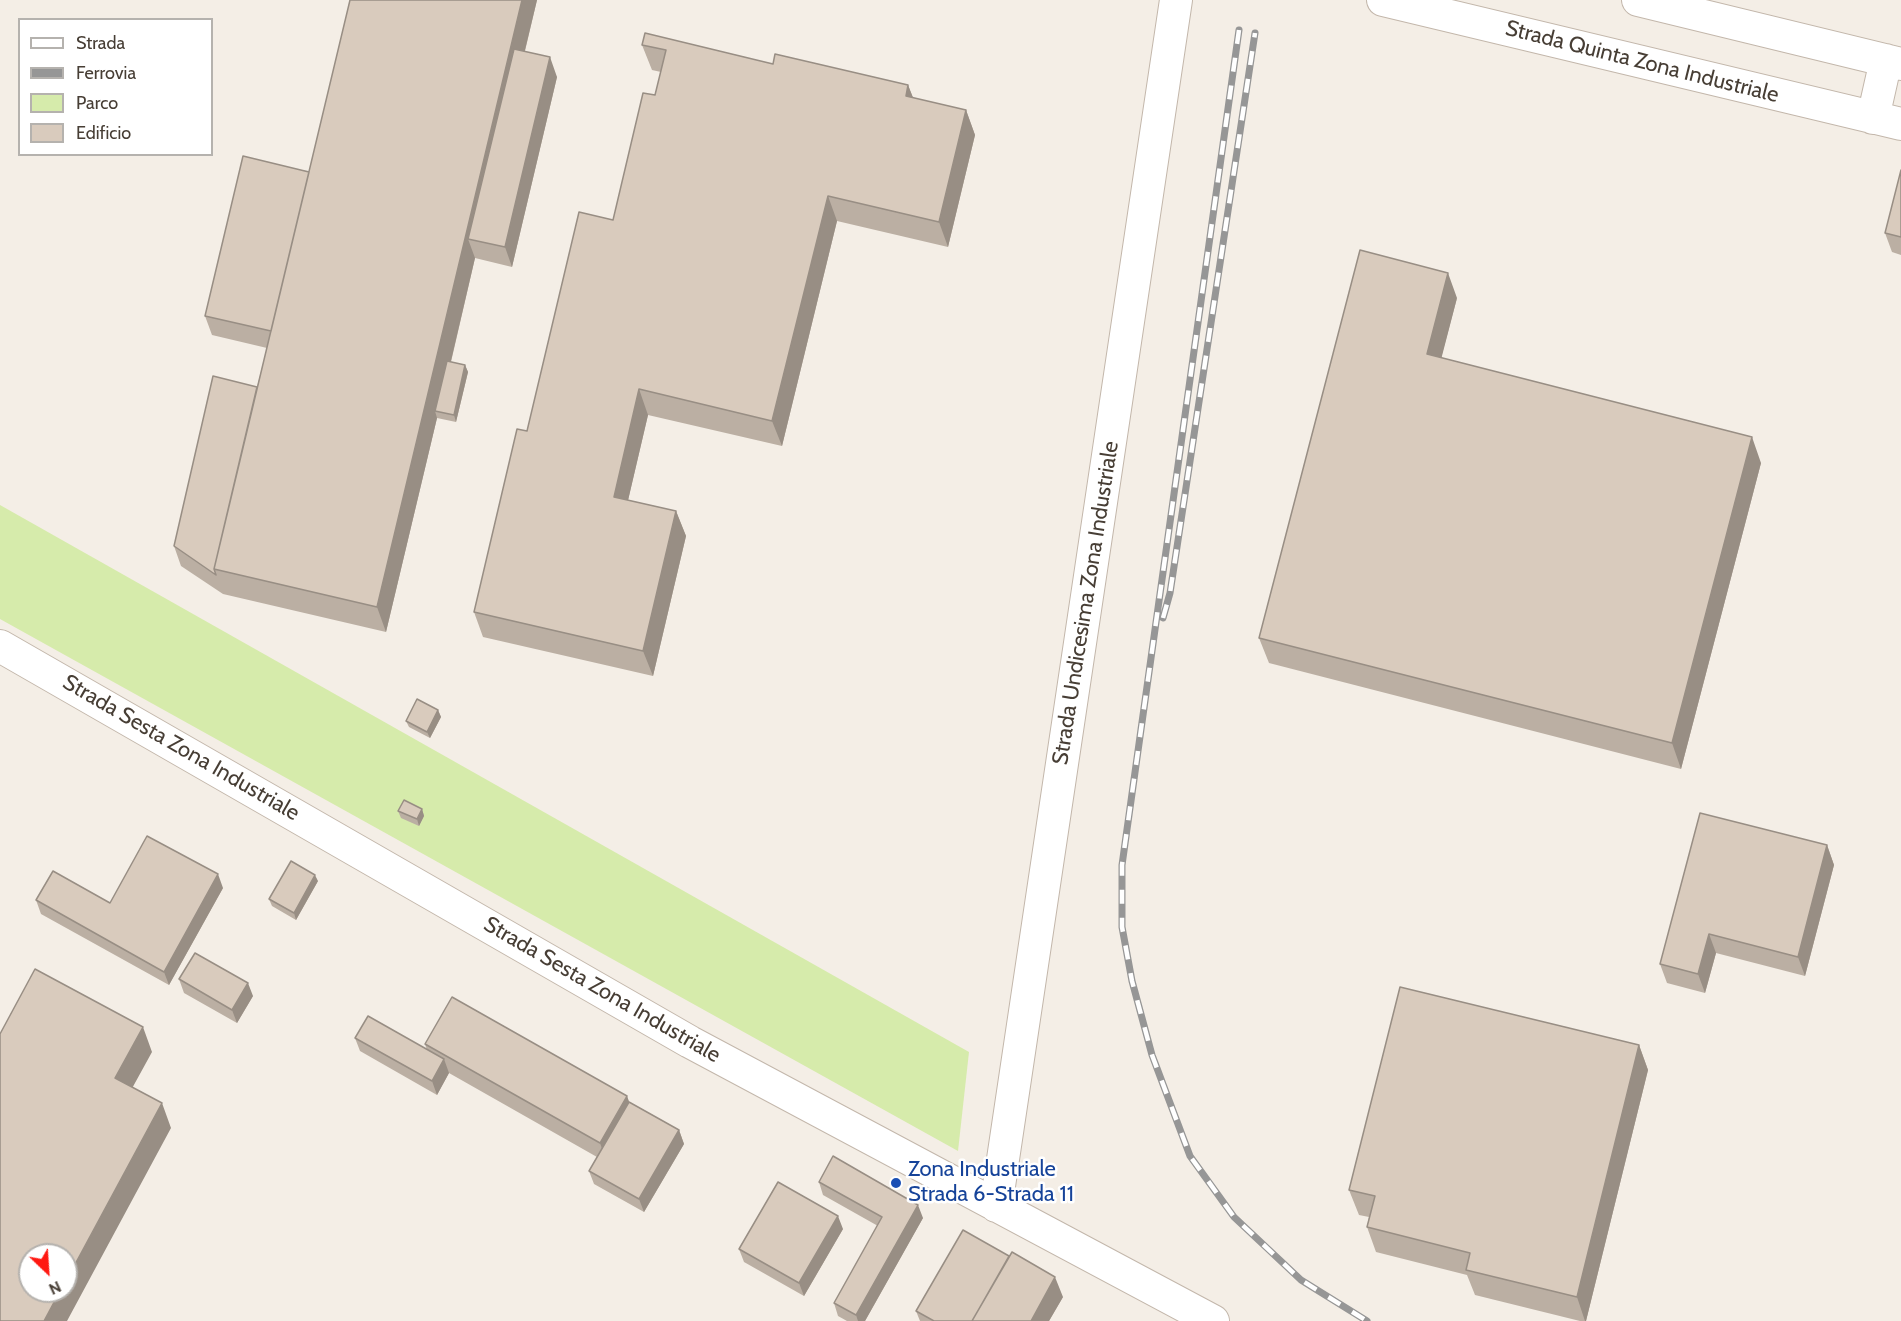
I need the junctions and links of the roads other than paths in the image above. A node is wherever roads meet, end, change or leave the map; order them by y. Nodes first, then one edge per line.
1 (1176, 0) edge
2 (1383, 0) edge
3 (1638, 0) edge
4 (1893, 62) edge
5 (1887, 121) edge
6 (0, 646) edge
7 (996, 1206) junction
8 (1212, 1321) edge

1 - 7 street, Strada Undicesima Zona Industriale
2 - 5 street, Strada Quinta Zona Industriale
3 - 4 street
4 - 5 street
6 - 7 street, Strada Sesta Zona Industriale
7 - 8 street, Strada Sesta Zona Industriale

